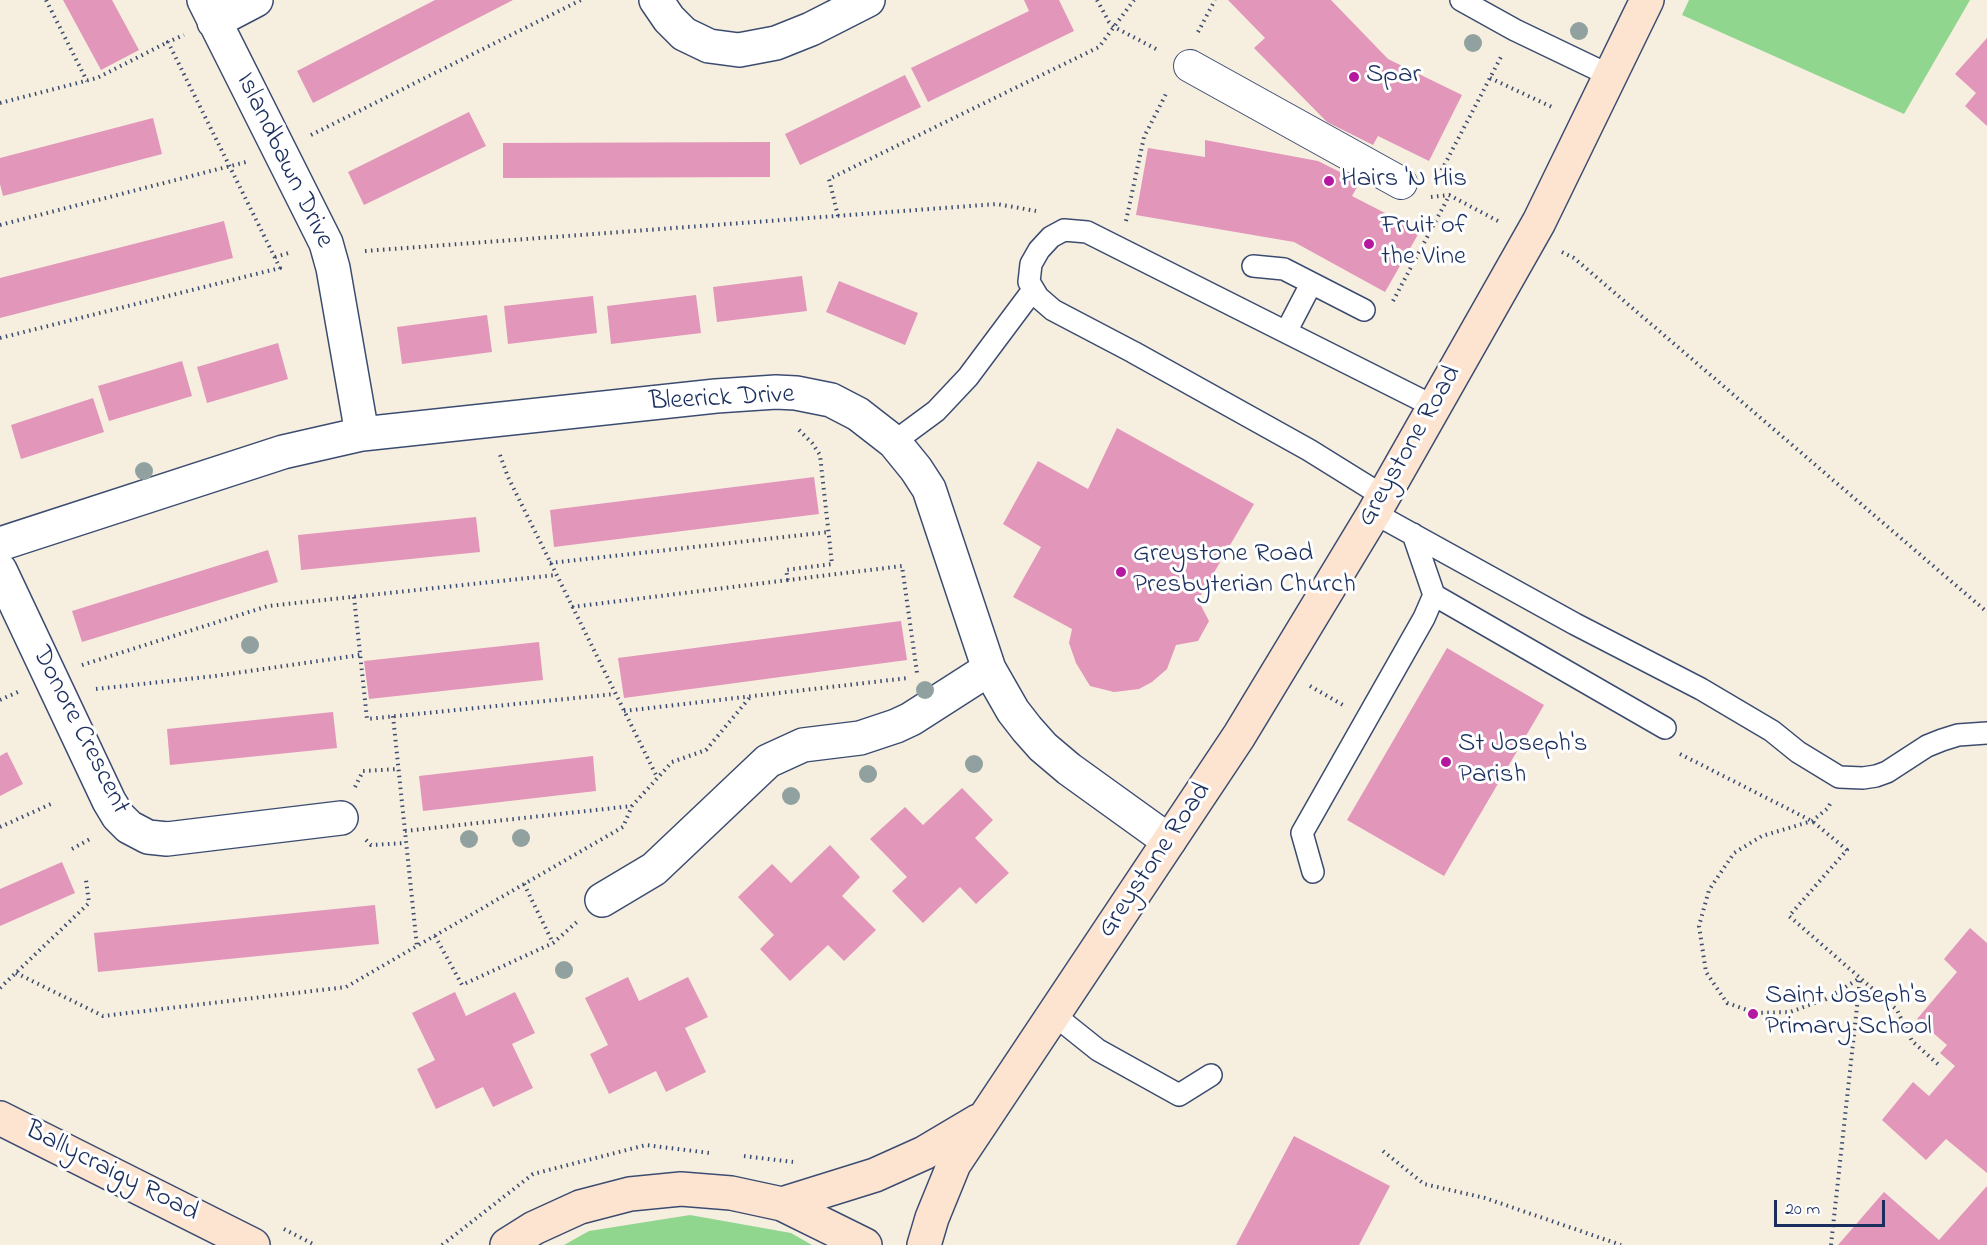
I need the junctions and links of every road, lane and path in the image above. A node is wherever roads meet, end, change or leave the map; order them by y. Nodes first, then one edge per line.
1 (46, 0) edge
2 (256, 0) edge
3 (581, 0) edge
4 (656, 0) edge
5 (868, 0) edge
6 (1097, 0) edge
7 (1134, 0) edge
8 (1215, 0) edge
9 (1461, 0) edge
10 (1647, 0) edge
11 (209, 11) edge
12 (1114, 27) junction
13 (1515, 30) junction
14 (168, 42) junction
15 (1186, 64) junction
16 (1611, 76) junction
17 (1490, 78) junction
18 (87, 81) junction
19 (0, 103) edge
20 (1588, 124) junction
21 (280, 150) junction
22 (230, 167) junction
23 (1414, 190) joint
24 (838, 216) junction
25 (1494, 219) dead end
26 (0, 224) edge
27 (1077, 231) junction
28 (1531, 237) junction
29 (1121, 248) junction
30 (330, 255) junction
31 (1253, 266) dead end
32 (1311, 284) junction
33 (1033, 290) junction
34 (1388, 309) dead end
35 (1364, 310) dead end
36 (1287, 332) junction
37 (0, 338) edge
38 (776, 392) junction
39 (1435, 407) junction
40 (487, 421) junction
41 (363, 434) junction
42 (894, 442) junction
43 (1378, 504) junction
44 (829, 532) junction
45 (1413, 534) junction
46 (0, 544) edge
47 (550, 563) junction
48 (0, 570) edge
49 (556, 575) junction
50 (788, 580) junction
51 (1434, 595) junction
52 (354, 597) junction
53 (572, 607) junction
54 (1987, 612) edge
55 (360, 655) junction
56 (1280, 668) junction
57 (989, 669) junction
58 (926, 671) dead end
59 (917, 676) junction
60 (54, 686) junction
61 (615, 694) junction
62 (751, 696) junction
63 (0, 700) edge
64 (624, 711) junction
65 (393, 716) junction
66 (1367, 719) junction
67 (1665, 728) dead end
68 (1987, 733) edge
69 (1676, 752) dead end
70 (398, 769) junction
71 (657, 778) junction
72 (1831, 799) dead end
73 (51, 804) dead end
74 (632, 806) junction
75 (341, 818) joint
76 (1812, 821) junction
77 (0, 827) edge
78 (405, 831) junction
79 (1169, 842) junction
80 (1313, 872) dead end
81 (86, 880) dead end
82 (524, 884) junction
83 (602, 900) joint
84 (435, 936) junction
85 (553, 943) junction
86 (417, 947) junction
87 (16, 973) junction
88 (1860, 978) junction
89 (0, 988) edge
90 (1053, 1014) junction
91 (1939, 1065) dead end
92 (1211, 1075) dead end
93 (985, 1116) junction
94 (0, 1118) edge
95 (1383, 1150) dead end
96 (721, 1154) dead end
97 (743, 1156) dead end
98 (802, 1163) dead end
99 (782, 1204) junction
100 (253, 1245) edge
101 (442, 1245) edge
102 (507, 1245) edge
103 (865, 1245) edge
104 (924, 1245) edge
105 (1621, 1245) edge
106 (1831, 1245) edge

1 - 18 path
2 - 11 street
3 - 21 path
4 - 5 street
6 - 12 path
7 - 12 path
8 - 15 path
9 - 13 lane
10 - 16 main road, Greystone Road
11 - 14 path
11 - 21 street, Islandbawn Drive
12 - 15 path
12 - 24 path
13 - 16 lane
13 - 17 path
14 - 18 path
14 - 22 path
15 - 23 street
15 - 29 path
16 - 20 main road, Greystone Road
17 - 20 path
17 - 23 path
18 - 19 path
20 - 28 main road, Greystone Road
21 - 22 path
21 - 30 street, Islandbawn Drive
22 - 26 path
22 - 37 path
24 - 27 path
24 - 30 path
25 - 34 path
27 - 29 lane
27 - 33 lane
28 - 39 main road, Greystone Road
28 - 54 path
29 - 36 lane
30 - 41 street, Islandbawn Drive
31 - 32 lane
32 - 35 lane
32 - 36 lane
33 - 42 lane
33 - 43 lane
36 - 39 lane
38 - 40 street, Bleerick Drive
38 - 42 street, Bleerick Drive
38 - 44 path
39 - 43 main road, Greystone Road
40 - 41 street, Bleerick Drive
40 - 47 path
41 - 46 street
42 - 57 street, Bleerick Drive
43 - 45 lane
43 - 56 main road, Greystone Road
44 - 47 path
44 - 50 path
45 - 51 lane
45 - 68 lane
47 - 49 path
48 - 60 street, Donore Crescent
49 - 52 path
49 - 53 path
50 - 53 path
50 - 59 path
51 - 66 lane
51 - 67 lane
52 - 55 path
52 - 60 path
53 - 61 path
55 - 60 path
55 - 65 path
56 - 66 path
56 - 79 main road, Greystone Road
57 - 79 street, Bleerick Drive
57 - 83 street
58 - 59 path
59 - 62 path
60 - 63 path
60 - 75 street, Donore Crescent
61 - 64 path
61 - 65 path
62 - 64 path
62 - 71 path
64 - 71 path
65 - 70 path
66 - 80 lane
69 - 76 path
70 - 75 path
70 - 78 path
71 - 74 path
72 - 76 path
73 - 77 path
74 - 78 path
74 - 82 path
76 - 88 path
76 - 88 path
78 - 86 path
79 - 90 main road, Greystone Road
81 - 87 path
82 - 84 path
82 - 85 path
83 - 85 path
84 - 85 path
84 - 86 path
86 - 87 path
87 - 89 path
88 - 91 path
88 - 106 path
90 - 92 lane
90 - 93 main road, Greystone Road
93 - 99 main road, Greystone Road
93 - 104 main road, Greystone Road
94 - 100 main road, Ballycraigy Road
95 - 105 path
96 - 101 path
97 - 98 path
99 - 102 main road
99 - 103 main road

